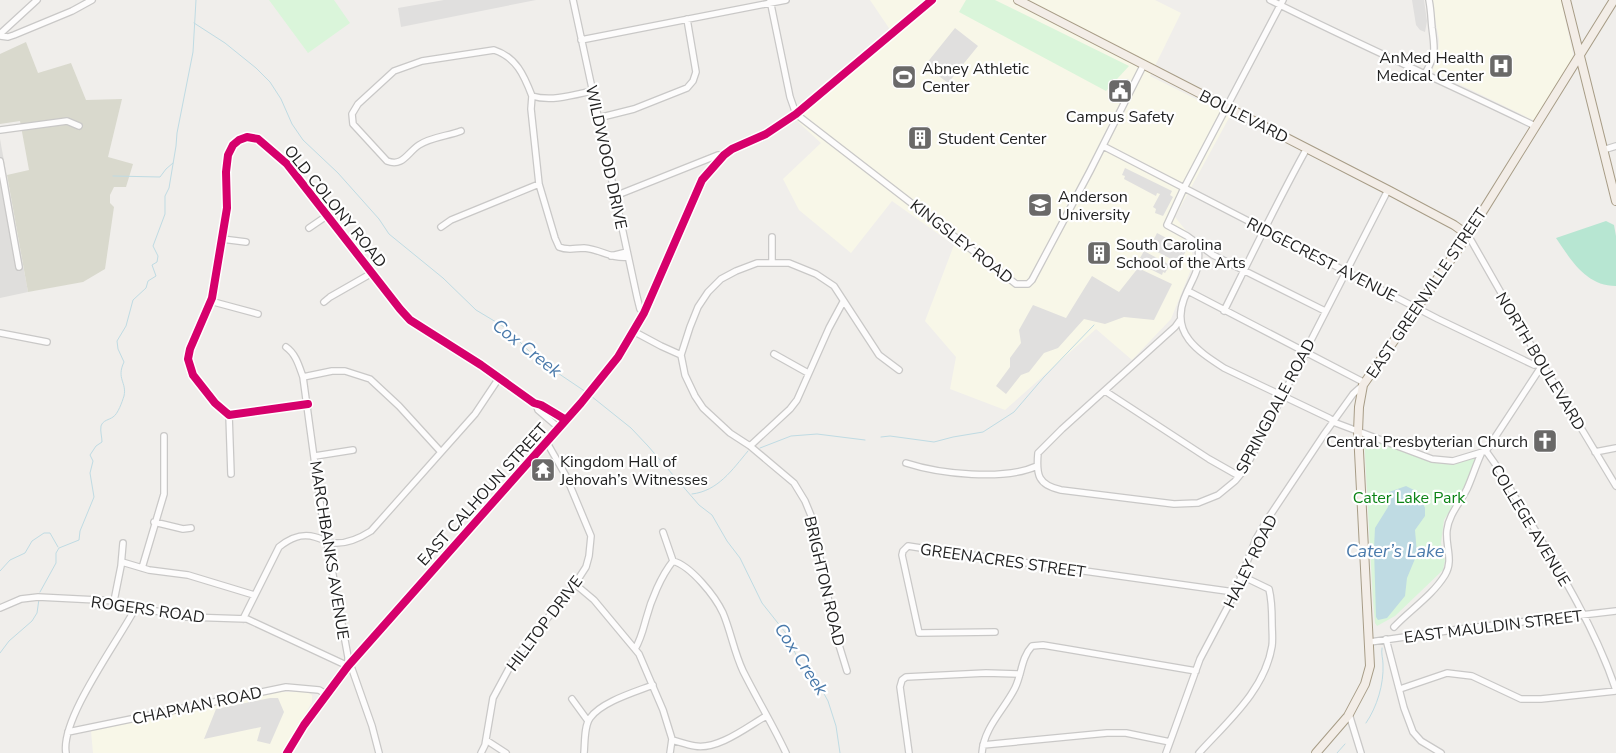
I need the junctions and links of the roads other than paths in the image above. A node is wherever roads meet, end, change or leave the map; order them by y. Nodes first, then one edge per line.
1 (37, 0) edge
2 (92, 0) edge
3 (573, 0) edge
4 (786, 0) edge
5 (932, 0) edge
6 (1018, 0) edge
7 (1270, 0) edge
8 (1429, 0) edge
9 (1566, 0) edge
10 (1614, 0) edge
11 (770, 2) edge
12 (1282, 3) edge
13 (687, 19) junction
14 (0, 34) edge
15 (582, 40) junction
16 (1579, 58) junction
17 (1144, 64) junction
18 (1425, 74) junction
19 (592, 91) junction
20 (532, 96) junction
21 (1226, 106) junction
22 (796, 114) junction
23 (598, 118) junction
24 (79, 126) dead end
25 (1536, 126) junction
26 (0, 130) edge
27 (461, 131) dead end
28 (1103, 146) junction
29 (1616, 146) edge
30 (1307, 148) junction
31 (1603, 150) junction
32 (724, 155) junction
33 (0, 161) edge
34 (539, 184) junction
35 (1184, 188) junction
36 (1388, 190) junction
37 (615, 196) junction
38 (1616, 201) edge
39 (328, 215) junction
40 (441, 227) dead end
41 (308, 228) dead end
42 (1263, 228) junction
43 (1468, 235) junction
44 (772, 236) dead end
45 (222, 239) junction
46 (246, 242) dead end
47 (1198, 244) junction
48 (628, 254) junction
49 (772, 262) junction
50 (19, 266) dead end
51 (1243, 272) junction
52 (1346, 272) junction
53 (372, 273) junction
54 (1188, 291) junction
55 (210, 301) junction
56 (324, 302) dead end
57 (843, 302) junction
58 (1417, 308) junction
59 (1224, 311) junction
60 (1325, 312) junction
61 (644, 313) junction
62 (258, 314) dead end
63 (1180, 320) junction
64 (634, 331) junction
65 (0, 333) edge
66 (47, 342) dead end
67 (286, 347) dead end
68 (1304, 351) junction
69 (774, 354) dead end
70 (681, 355) junction
71 (1543, 364) junction
72 (899, 370) dead end
73 (808, 373) junction
74 (304, 377) junction
75 (499, 378) junction
76 (1364, 384) junction
77 (1105, 391) junction
78 (1282, 396) junction
79 (308, 404) junction
80 (536, 404) junction
81 (229, 415) junction
82 (566, 420) junction
83 (1334, 422) junction
84 (559, 428) junction
85 (1358, 432) junction
86 (164, 436) dead end
87 (546, 441) junction
88 (750, 446) junction
89 (1616, 448) edge
90 (353, 450) dead end
91 (441, 452) junction
92 (1483, 452) junction
93 (1595, 452) junction
94 (315, 456) junction
95 (906, 463) dead end
96 (1037, 466) junction
97 (231, 474) dead end
98 (1239, 476) junction
99 (1616, 486) edge
100 (154, 522) junction
101 (191, 528) dead end
102 (663, 532) dead end
103 (327, 542) junction
104 (123, 543) dead end
105 (673, 561) junction
106 (122, 562) junction
107 (142, 568) junction
108 (1240, 575) junction
109 (575, 584) junction
110 (1234, 592) junction
111 (254, 595) junction
112 (114, 601) junction
113 (136, 607) junction
114 (0, 608) edge
115 (1616, 611) edge
116 (1584, 614) junction
117 (243, 619) junction
118 (1394, 627) dead end
119 (995, 632) dead end
120 (1386, 640) junction
121 (1370, 642) junction
122 (635, 649) junction
123 (348, 666) junction
124 (847, 671) dead end
125 (1196, 671) junction
126 (1020, 674) junction
127 (653, 685) junction
128 (1400, 689) junction
129 (1616, 691) edge
130 (326, 694) junction
131 (572, 699) dead end
132 (1349, 714) junction
133 (766, 716) junction
134 (588, 721) junction
135 (68, 732) junction
136 (486, 740) junction
137 (672, 740) junction
138 (1170, 742) junction
139 (983, 745) junction
140 (66, 753) edge
141 (287, 753) edge
142 (379, 753) edge
143 (481, 753) edge
144 (506, 753) edge
145 (584, 753) edge
146 (670, 753) edge
147 (786, 753) edge
148 (909, 753) edge
149 (982, 753) edge
150 (1166, 753) edge
151 (1199, 753) edge
152 (1316, 753) edge
153 (1361, 753) edge
154 (1441, 753) edge

1 - 14 street
2 - 14 street
3 - 15 street, WILDWOOD DRIVE
4 - 11 street
5 - 22 street, EAST CALHOUN STREET
6 - 17 main road, BOULEVARD
7 - 12 street
8 - 18 street
9 - 16 main road
10 - 16 main road, EAST GREENVILLE STREET
11 - 13 street
11 - 22 street
12 - 18 street
12 - 21 street
13 - 15 street
13 - 23 street
15 - 19 street, WILDWOOD DRIVE
16 - 25 main road, EAST GREENVILLE STREET
16 - 31 main road
17 - 21 main road, BOULEVARD
17 - 28 street, KINGSLEY ROAD
18 - 25 street
19 - 20 street
19 - 23 street, WILDWOOD DRIVE
20 - 27 street
20 - 34 street
21 - 30 main road, BOULEVARD
21 - 35 street
22 - 28 street, KINGSLEY ROAD
22 - 32 street, EAST CALHOUN STREET
23 - 37 street, WILDWOOD DRIVE
24 - 26 street
25 - 43 main road, EAST GREENVILLE STREET
28 - 35 street, RIDGECREST AVENUE
29 - 31 street
30 - 36 main road, BOULEVARD
30 - 42 street
31 - 38 main road
32 - 37 street
32 - 61 street, EAST CALHOUN STREET
33 - 50 street
34 - 40 street
34 - 48 street
35 - 42 street, RIDGECREST AVENUE
35 - 47 street
36 - 43 main road, BOULEVARD
36 - 52 street, SPRINGDALE ROAD
37 - 48 street, WILDWOOD DRIVE
39 - 41 street
39 - 45 street, OLD COLONY ROAD
39 - 53 street, OLD COLONY ROAD
42 - 51 street
42 - 52 street, RIDGECREST AVENUE
43 - 58 main road, EAST GREENVILLE STREET
43 - 71 street, NORTH BOULEVARD
44 - 49 street
45 - 46 street
45 - 55 street, OLD COLONY ROAD
47 - 51 street
47 - 54 street
48 - 61 street, WILDWOOD DRIVE
49 - 57 street
49 - 70 street
51 - 59 street
51 - 60 street
52 - 58 street, RIDGECREST AVENUE
52 - 60 street, SPRINGDALE ROAD
53 - 56 street
53 - 75 street, OLD COLONY ROAD
54 - 59 street
54 - 63 street
55 - 62 street
55 - 81 street, OLD COLONY ROAD
57 - 72 street
57 - 73 street
58 - 71 street, RIDGECREST AVENUE
58 - 76 main road, EAST GREENVILLE STREET
59 - 68 street
60 - 68 street, SPRINGDALE ROAD
61 - 64 street, EAST CALHOUN STREET
63 - 77 street
63 - 78 street, COLLEGE AVENUE
64 - 70 street
64 - 82 street, EAST CALHOUN STREET
65 - 66 street
67 - 74 street, MARCHBANKS AVENUE
68 - 76 street
68 - 78 street, SPRINGDALE ROAD
69 - 73 street
70 - 88 street, BRIGHTON ROAD
71 - 92 street
71 - 93 street, NORTH BOULEVARD
73 - 88 street
74 - 79 street, MARCHBANKS AVENUE
74 - 91 street
75 - 80 street, OLD COLONY ROAD
75 - 91 street
76 - 83 street, HALEY ROAD
76 - 85 main road, EAST GREENVILLE STREET
77 - 96 street
77 - 98 street
78 - 83 street, COLLEGE AVENUE
78 - 98 street, SPRINGDALE ROAD
79 - 81 street
79 - 94 street, MARCHBANKS AVENUE
80 - 82 street, OLD COLONY ROAD
80 - 84 street, OLD COLONY ROAD
81 - 97 street
82 - 84 street, EAST CALHOUN STREET
83 - 85 street, COLLEGE AVENUE
83 - 108 street, HALEY ROAD
84 - 87 street, EAST CALHOUN STREET
85 - 92 street, COLLEGE AVENUE
85 - 121 main road, EAST GREENVILLE STREET
86 - 100 street
87 - 109 street, HILLTOP DRIVE
87 - 123 street, EAST CALHOUN STREET
88 - 124 street, BRIGHTON ROAD
89 - 93 street
90 - 94 street
91 - 103 street
92 - 116 street, COLLEGE AVENUE
92 - 118 street
93 - 99 street, NORTH BOULEVARD
94 - 103 street, MARCHBANKS AVENUE
95 - 96 street
96 - 98 street, SPRINGDALE ROAD
100 - 101 street
100 - 107 street
102 - 105 street
103 - 111 street
103 - 123 street, MARCHBANKS AVENUE
104 - 106 street
105 - 122 street
105 - 133 street
106 - 107 street
106 - 112 street
107 - 111 street
108 - 110 street, HALEY ROAD
108 - 151 street
109 - 122 street
109 - 136 street, HILLTOP DRIVE
110 - 119 street, GREENACRES STREET
110 - 125 street, HALEY ROAD
111 - 117 street
112 - 113 street, ROGERS ROAD
112 - 114 street, ROGERS ROAD
113 - 117 street, ROGERS ROAD
113 - 135 street
115 - 116 street, EAST MAULDIN STREET
116 - 120 street, EAST MAULDIN STREET
116 - 129 street, COLLEGE AVENUE
117 - 123 street, ROGERS ROAD
120 - 121 street, EAST MAULDIN STREET
120 - 128 street
121 - 132 main road, EAST GREENVILLE STREET
122 - 127 street
123 - 130 street, EAST CALHOUN STREET
123 - 142 street, MARCHBANKS AVENUE
125 - 126 street
125 - 138 street, HALEY ROAD
126 - 139 street
126 - 148 street
127 - 134 street
127 - 137 street
128 - 129 street
128 - 154 street
130 - 135 street, CHAPMAN ROAD
130 - 141 street, EAST CALHOUN STREET
131 - 134 street
132 - 152 main road, EAST GREENVILLE STREET
132 - 153 street
133 - 137 street
133 - 147 street
134 - 145 street
135 - 140 street
136 - 143 street, HILLTOP DRIVE
136 - 144 street
137 - 146 street
138 - 139 street
138 - 150 street, HALEY ROAD
139 - 149 street

